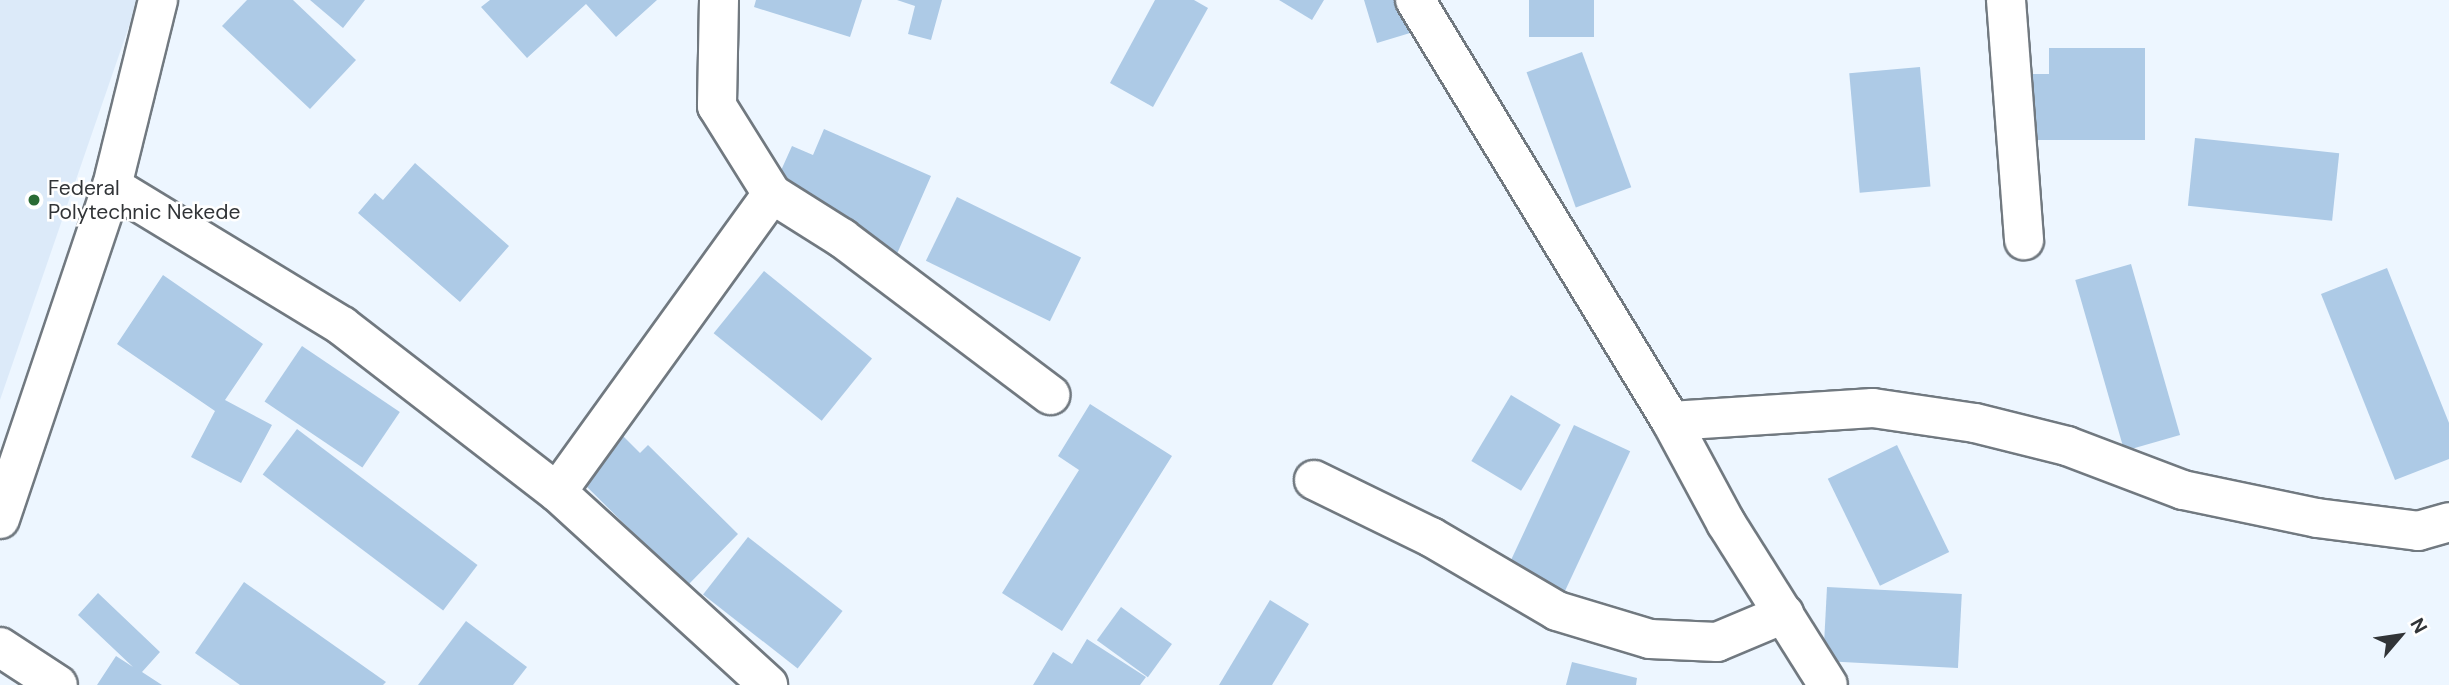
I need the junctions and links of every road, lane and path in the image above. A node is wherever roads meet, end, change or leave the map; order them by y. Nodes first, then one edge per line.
1 (158, 0) edge
2 (719, 0) edge
3 (1415, 0) edge
4 (2006, 0) edge
5 (113, 186) junction
6 (772, 194) junction
7 (2024, 240) dead end
8 (1050, 395) dead end
9 (1671, 421) junction
10 (1314, 480) dead end
11 (557, 492) junction
12 (0, 519) edge
13 (2449, 522) edge
14 (1784, 614) junction
15 (0, 647) edge
16 (58, 685) edge
17 (768, 685) edge
18 (1829, 685) edge

1 - 5 street
2 - 6 street
3 - 9 street
4 - 7 street
5 - 11 street
5 - 12 street
6 - 8 street
6 - 11 street
9 - 13 street
9 - 14 street
10 - 14 street
11 - 17 street
14 - 18 street
15 - 16 street

